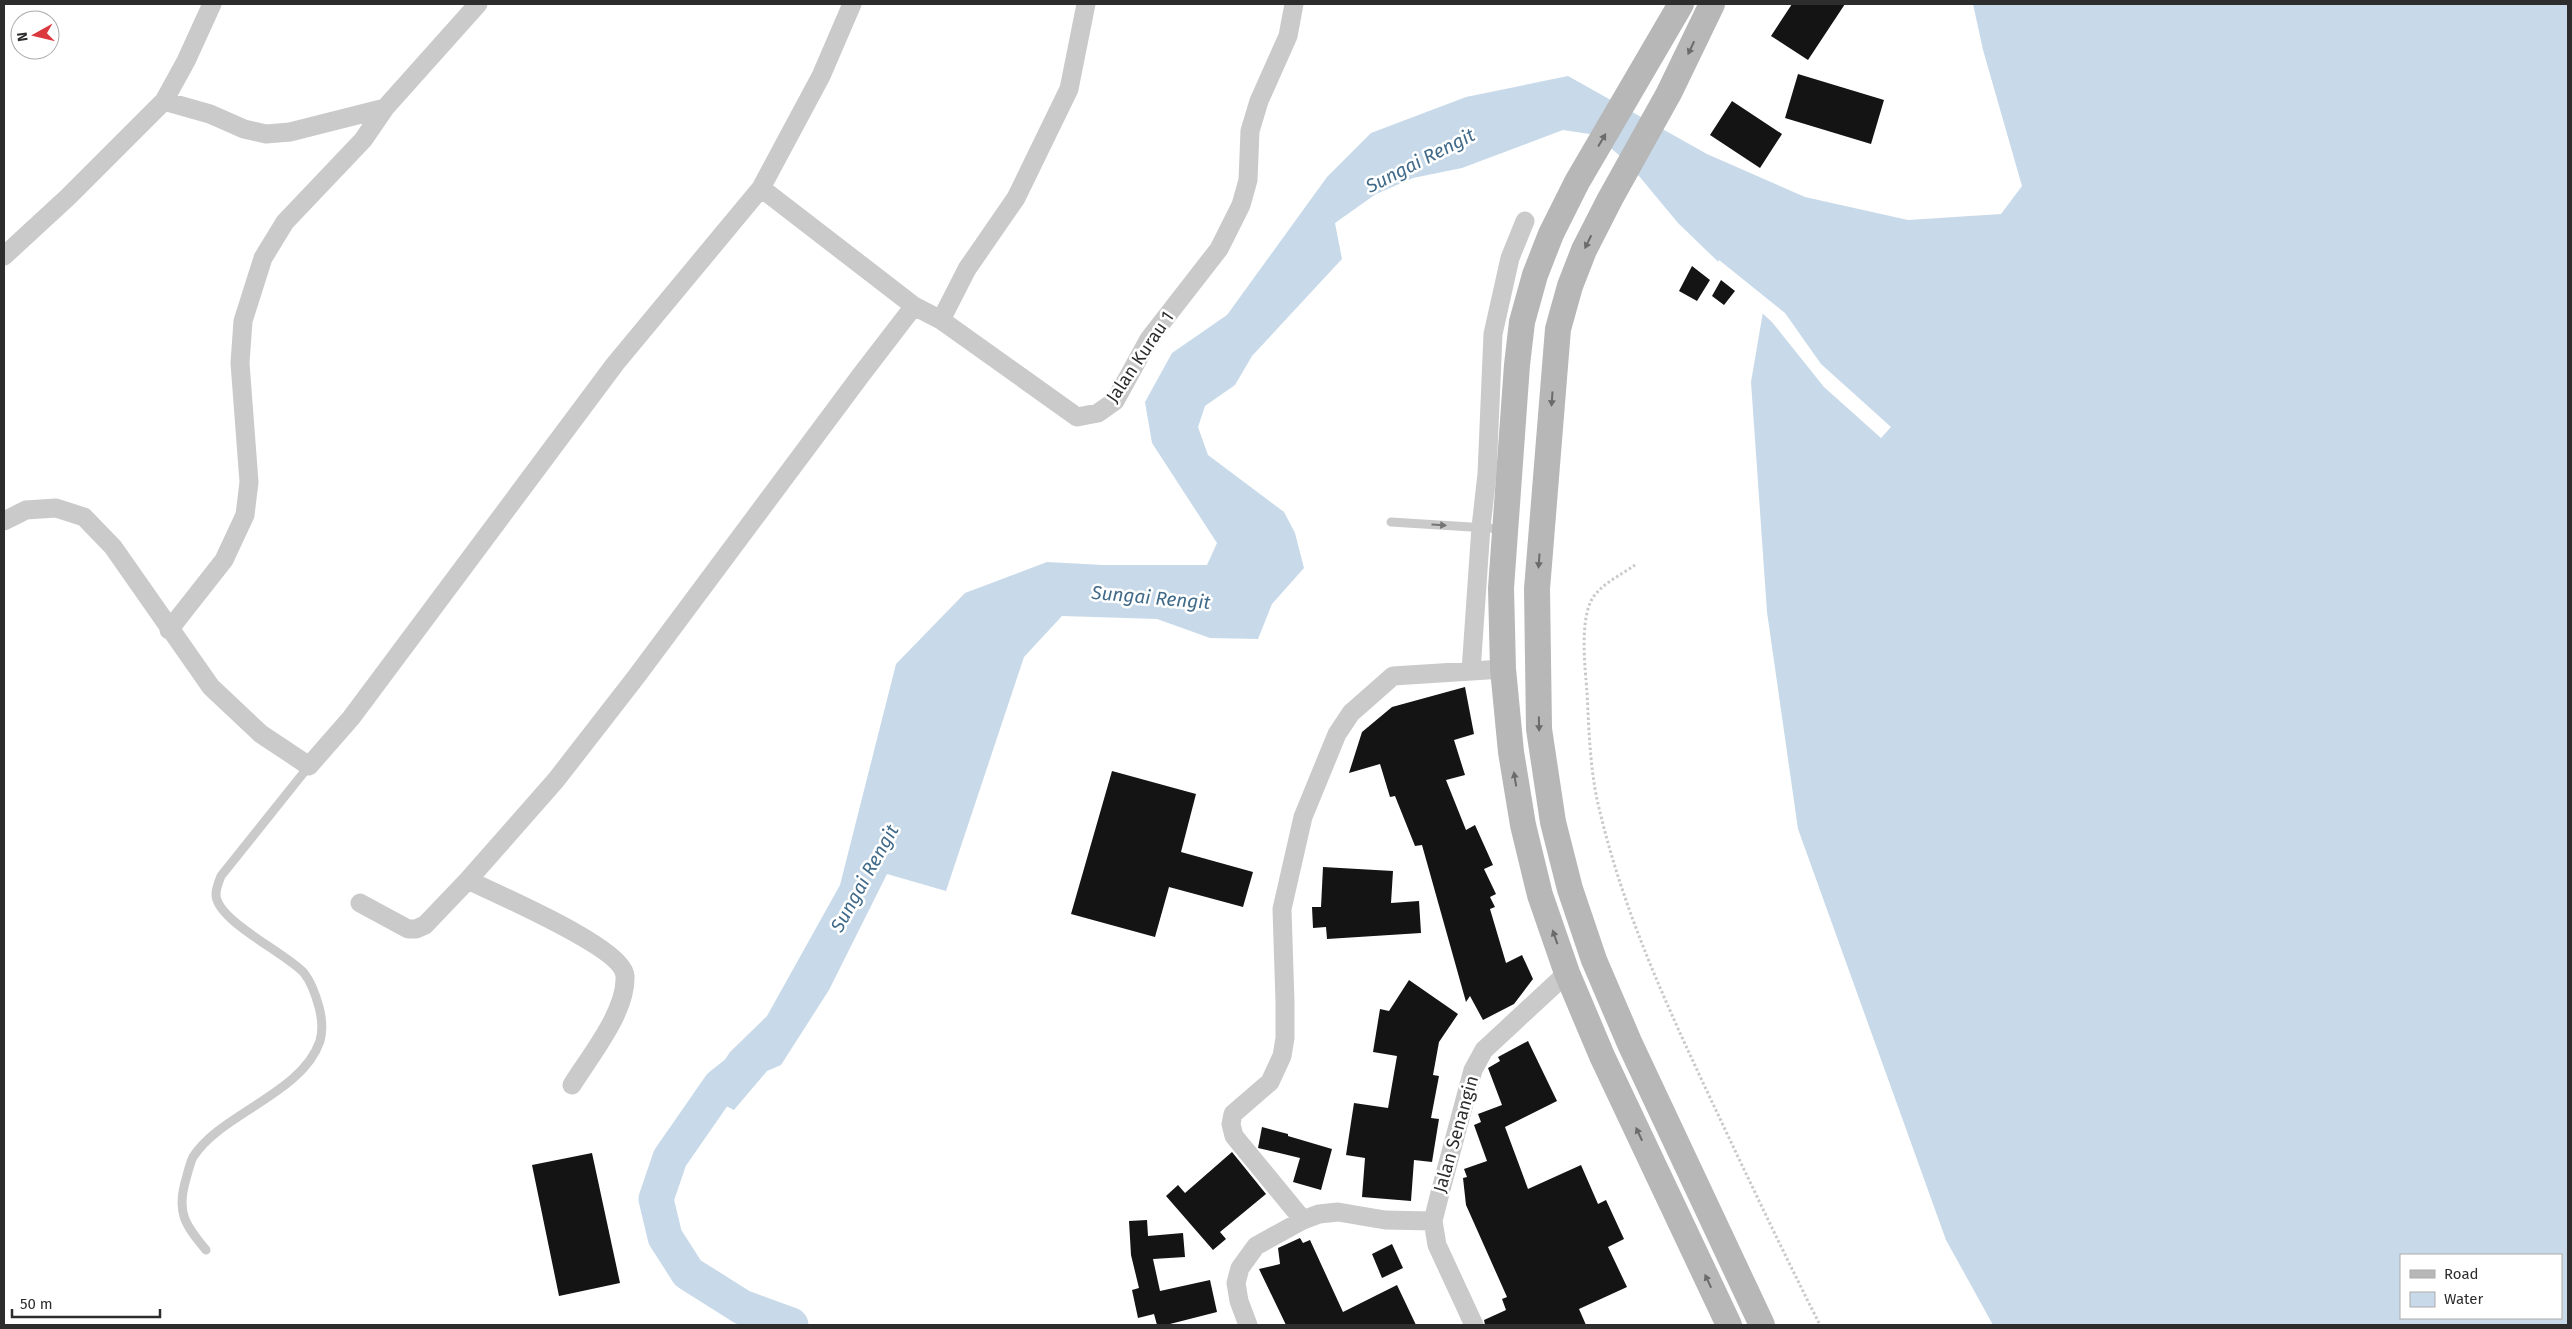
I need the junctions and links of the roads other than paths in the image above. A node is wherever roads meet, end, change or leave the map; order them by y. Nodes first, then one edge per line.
1 (212, 4) edge
2 (478, 4) edge
3 (852, 4) edge
4 (1086, 4) edge
5 (1294, 4) edge
6 (1712, 4) edge
7 (1680, 5) edge
8 (164, 101) junction
9 (385, 108) junction
10 (761, 188) junction
11 (1524, 220) dead end
12 (4, 256) edge
13 (914, 306) junction
14 (941, 320) junction
15 (4, 521) edge
16 (1391, 522) dead end
17 (1493, 528) junction
18 (169, 630) junction
19 (1503, 669) junction
20 (1471, 671) junction
21 (309, 766) junction
22 (468, 880) junction
23 (360, 903) dead end
24 (1567, 974) junction
25 (572, 1085) dead end
26 (1304, 1220) junction
27 (1432, 1220) junction
28 (206, 1250) dead end
29 (1248, 1325) edge
30 (1474, 1325) edge
31 (1730, 1325) edge
32 (1762, 1325) edge

1 - 8 street
2 - 9 street
3 - 10 street
4 - 14 street
5 - 14 street, Jalan Kurau 1
6 -> 32 main road
17 -> 7 main road
8 - 9 street
8 - 12 street
9 - 18 street
10 - 13 street, Jalan Kurau 1
10 - 21 street
11 - 17 street
13 - 14 street, Jalan Kurau 1
13 - 22 street
15 - 18 street
16 -> 17 lane
17 - 19 main road
17 - 20 street
18 - 21 street
19 - 20 street
24 -> 19 main road
20 - 26 street
21 - 28 lane
22 - 23 street
22 - 25 street
24 - 27 street, Jalan Senangin
31 -> 24 main road
26 - 27 street
26 - 29 street
27 - 30 street, Jalan Senangin

